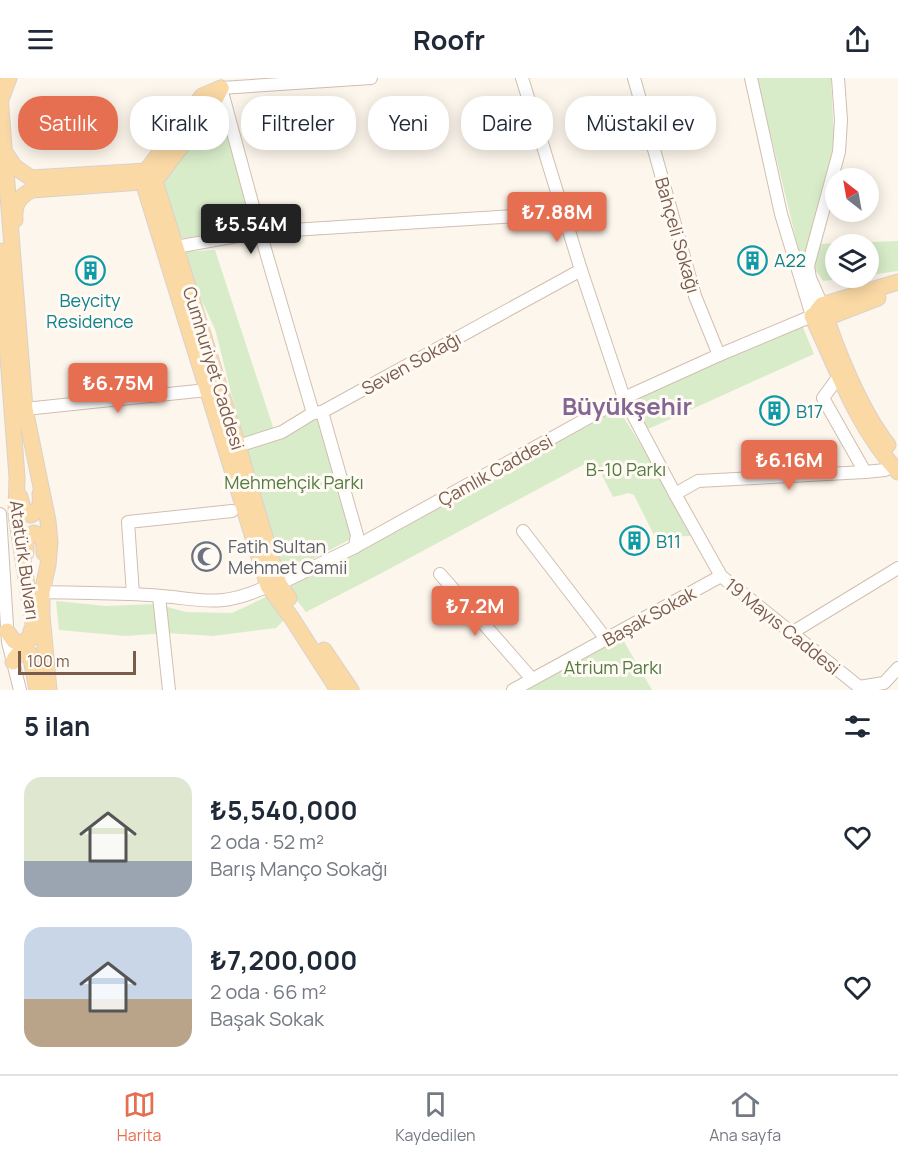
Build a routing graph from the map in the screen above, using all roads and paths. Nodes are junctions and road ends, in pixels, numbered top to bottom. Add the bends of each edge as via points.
1 (9, 78) edge
2 (371, 78) edge
3 (522, 78) edge
4 (634, 78) edge
5 (751, 78) edge
6 (838, 78) edge
7 (221, 83) edge
8 (0, 96) edge
9 (0, 102) edge
10 (4, 151) junction
11 (148, 178) junction
12 (564, 213) junction
13 (260, 232) junction
14 (170, 248) junction
15 (0, 251) edge
16 (580, 270) junction
17 (13, 275) junction
18 (898, 282) edge
19 (898, 292) edge
20 (820, 313) junction
21 (719, 355) junction
22 (839, 376) junction
23 (214, 389) junction
24 (624, 398) junction
25 (25, 409) junction
26 (317, 413) junction
27 (238, 446) junction
28 (896, 465) edge
29 (865, 472) junction
30 (17, 477) junction
31 (41, 483) junction
32 (675, 494) junction
33 (232, 511) dead end
34 (0, 514) edge
35 (523, 531) dead end
36 (355, 547) junction
37 (898, 568) edge
38 (440, 574) dead end
39 (721, 576) junction
40 (26, 577) junction
41 (273, 585) junction
42 (43, 589) junction
43 (133, 594) junction
44 (159, 596) junction
45 (33, 622) junction
46 (7, 631) junction
47 (793, 632) junction
48 (606, 639) junction
49 (13, 662) junction
50 (898, 668) edge
51 (532, 679) junction
52 (859, 687) edge
53 (20, 690) edge
54 (39, 690) edge
55 (49, 690) edge
56 (169, 690) edge
57 (338, 690) edge
58 (351, 690) edge
59 (513, 690) edge
60 (841, 690) edge

1 - 9 main road
2 - 7 street
3 - 12 street, 19 Mayıs Caddesi
4 - 21 street, Bahçeli Sokağı via 695,296
5 - 20 street via 781,214
6 - 20 street via 839,152 808,266
7 - 11 main road via 202,96
7 - 13 street
8 - 9 main road
9 - 10 main road
10 - 11 main road via 31,178
10 - 17 main road
11 - 14 main road, Cumhuriyet Caddesi
11 - 17 main road via 29,192 15,209
12 - 13 street
12 - 16 street, 19 Mayıs Caddesi
13 - 14 street
13 - 26 street
14 - 23 main road, Cumhuriyet Caddesi
15 - 30 main road, Atatürk Bulvarı
16 - 24 street, 19 Mayıs Caddesi
16 - 26 street, Seven Sokağı
17 - 25 main road, Atatürk Bulvarı
18 - 20 main road
19 - 20 main road
20 - 21 street, Çamlık Caddesi
20 - 22 main road
20 - 28 main road
21 - 24 street, Çamlık Caddesi
22 - 28 main road via 867,432
22 - 29 street via 823,398
23 - 25 street
23 - 27 main road, Cumhuriyet Caddesi
23 - 41 main road, Cumhuriyet Caddesi
24 - 32 street, 19 Mayıs Caddesi
24 - 36 street, Çamlık Caddesi
25 - 31 main road, Atatürk Bulvarı
26 - 27 street, Seven Sokağı via 282,432
26 - 36 street via 357,535
27 - 41 main road, Cumhuriyet Caddesi
28 - 29 street
29 - 32 street via 698,481
30 - 31 main road via 21,507 27,514 35,513 40,506
30 - 40 main road, Atatürk Bulvarı via 16,515
31 - 42 main road, Atatürk Bulvarı via 50,542
32 - 39 street, 19 Mayıs Caddesi
33 - 43 street via 128,522
34 - 46 street
35 - 48 street
36 - 41 street, Çamlık Caddesi
37 - 47 street
38 - 51 street
39 - 47 street, 19 Mayıs Caddesi
39 - 48 street, Başak Sokak
40 - 42 main road via 26,538 38,534 44,544
40 - 45 main road, Atatürk Bulvarı
41 - 44 street, Çamlık Caddesi via 224,601
41 - 57 main road, Cumhuriyet Caddesi
41 - 58 main road, Cumhuriyet Caddesi
42 - 43 street, Çamlık Caddesi
42 - 55 main road, Atatürk Bulvarı
43 - 44 street, Çamlık Caddesi
44 - 56 street
45 - 46 main road via 29,640 24,643 14,641
45 - 54 main road, Atatürk Bulvarı
46 - 49 street
47 - 52 street, 19 Mayıs Caddesi
48 - 51 street, Başak Sokak
49 - 53 street
49 - 54 main road via 21,654 30,654
50 - 52 street via 884,683
51 - 59 street, Başak Sokak
52 - 60 street

